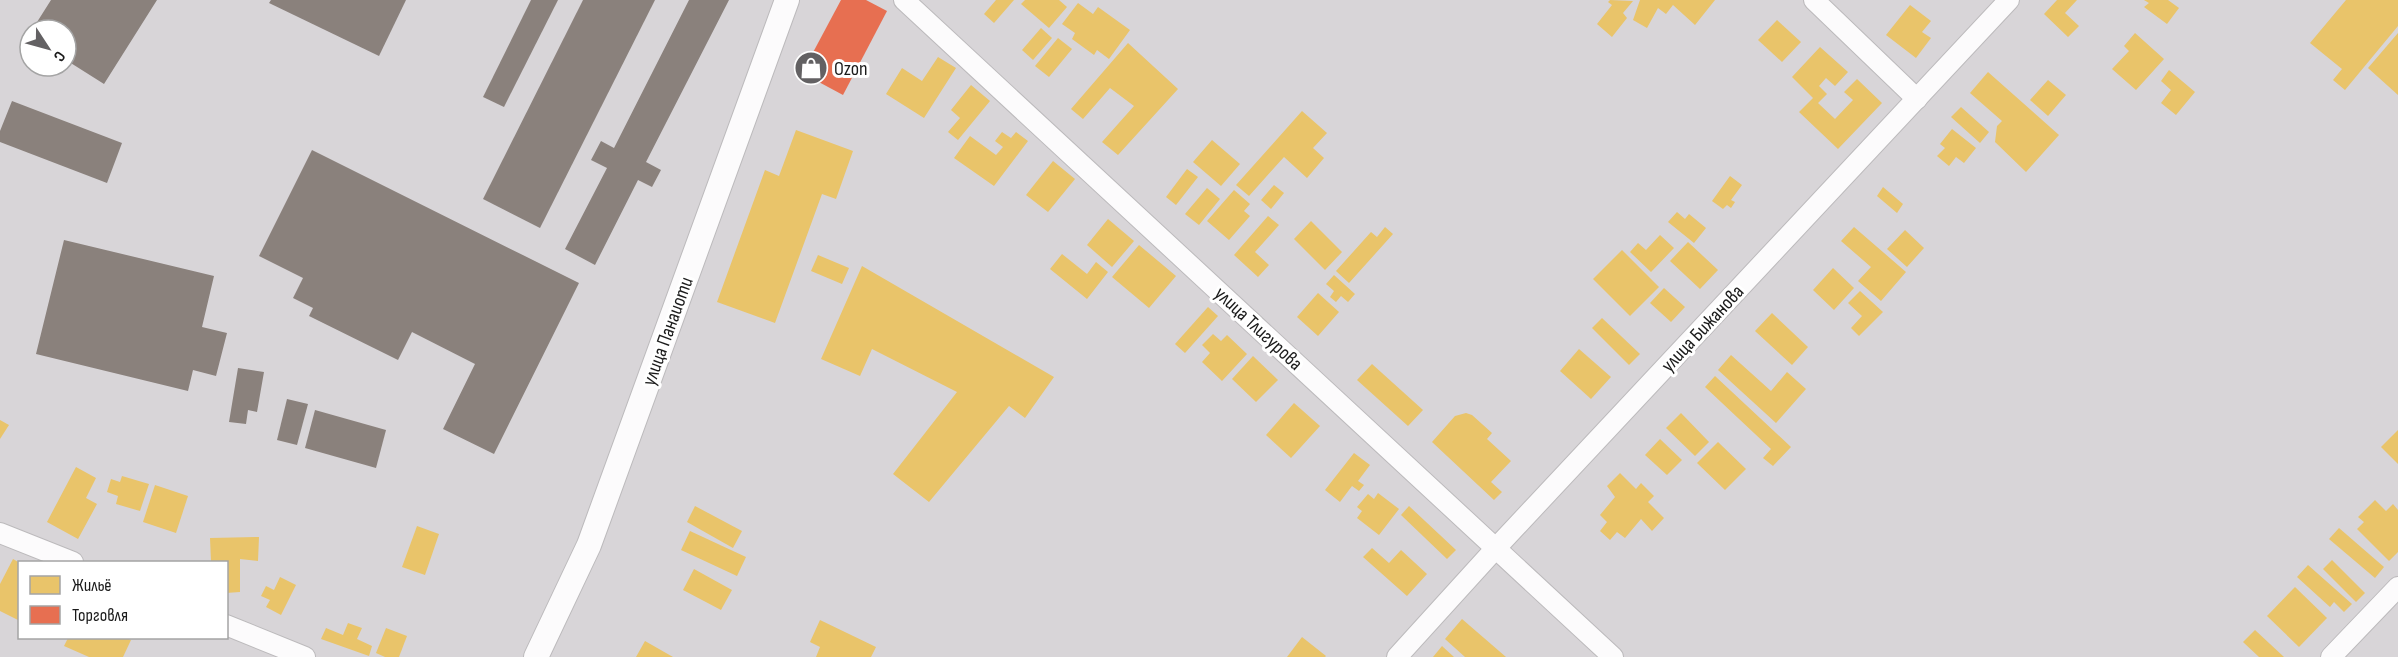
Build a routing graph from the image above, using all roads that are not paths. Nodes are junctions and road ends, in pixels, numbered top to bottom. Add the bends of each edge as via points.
1 (787, 0) edge
2 (904, 0) edge
3 (1814, 0) edge
4 (2009, 0) edge
5 (1917, 99) junction
6 (0, 533) edge
7 (1496, 548) junction
8 (70, 561) edge
9 (2398, 586) edge
10 (228, 626) edge
11 (305, 657) edge
12 (536, 657) edge
13 (1397, 657) edge
14 (1613, 657) edge
15 (2331, 657) edge

1 - 12 street, улица Панаиоти via 589,545
2 - 7 street, улица Тлигурова
3 - 5 street
4 - 5 street, улица Бижанова
5 - 7 street, улица Бижанова
6 - 8 street
7 - 13 street, улица Бижанова
7 - 14 street, улица Тлигурова
9 - 15 street
10 - 11 street

